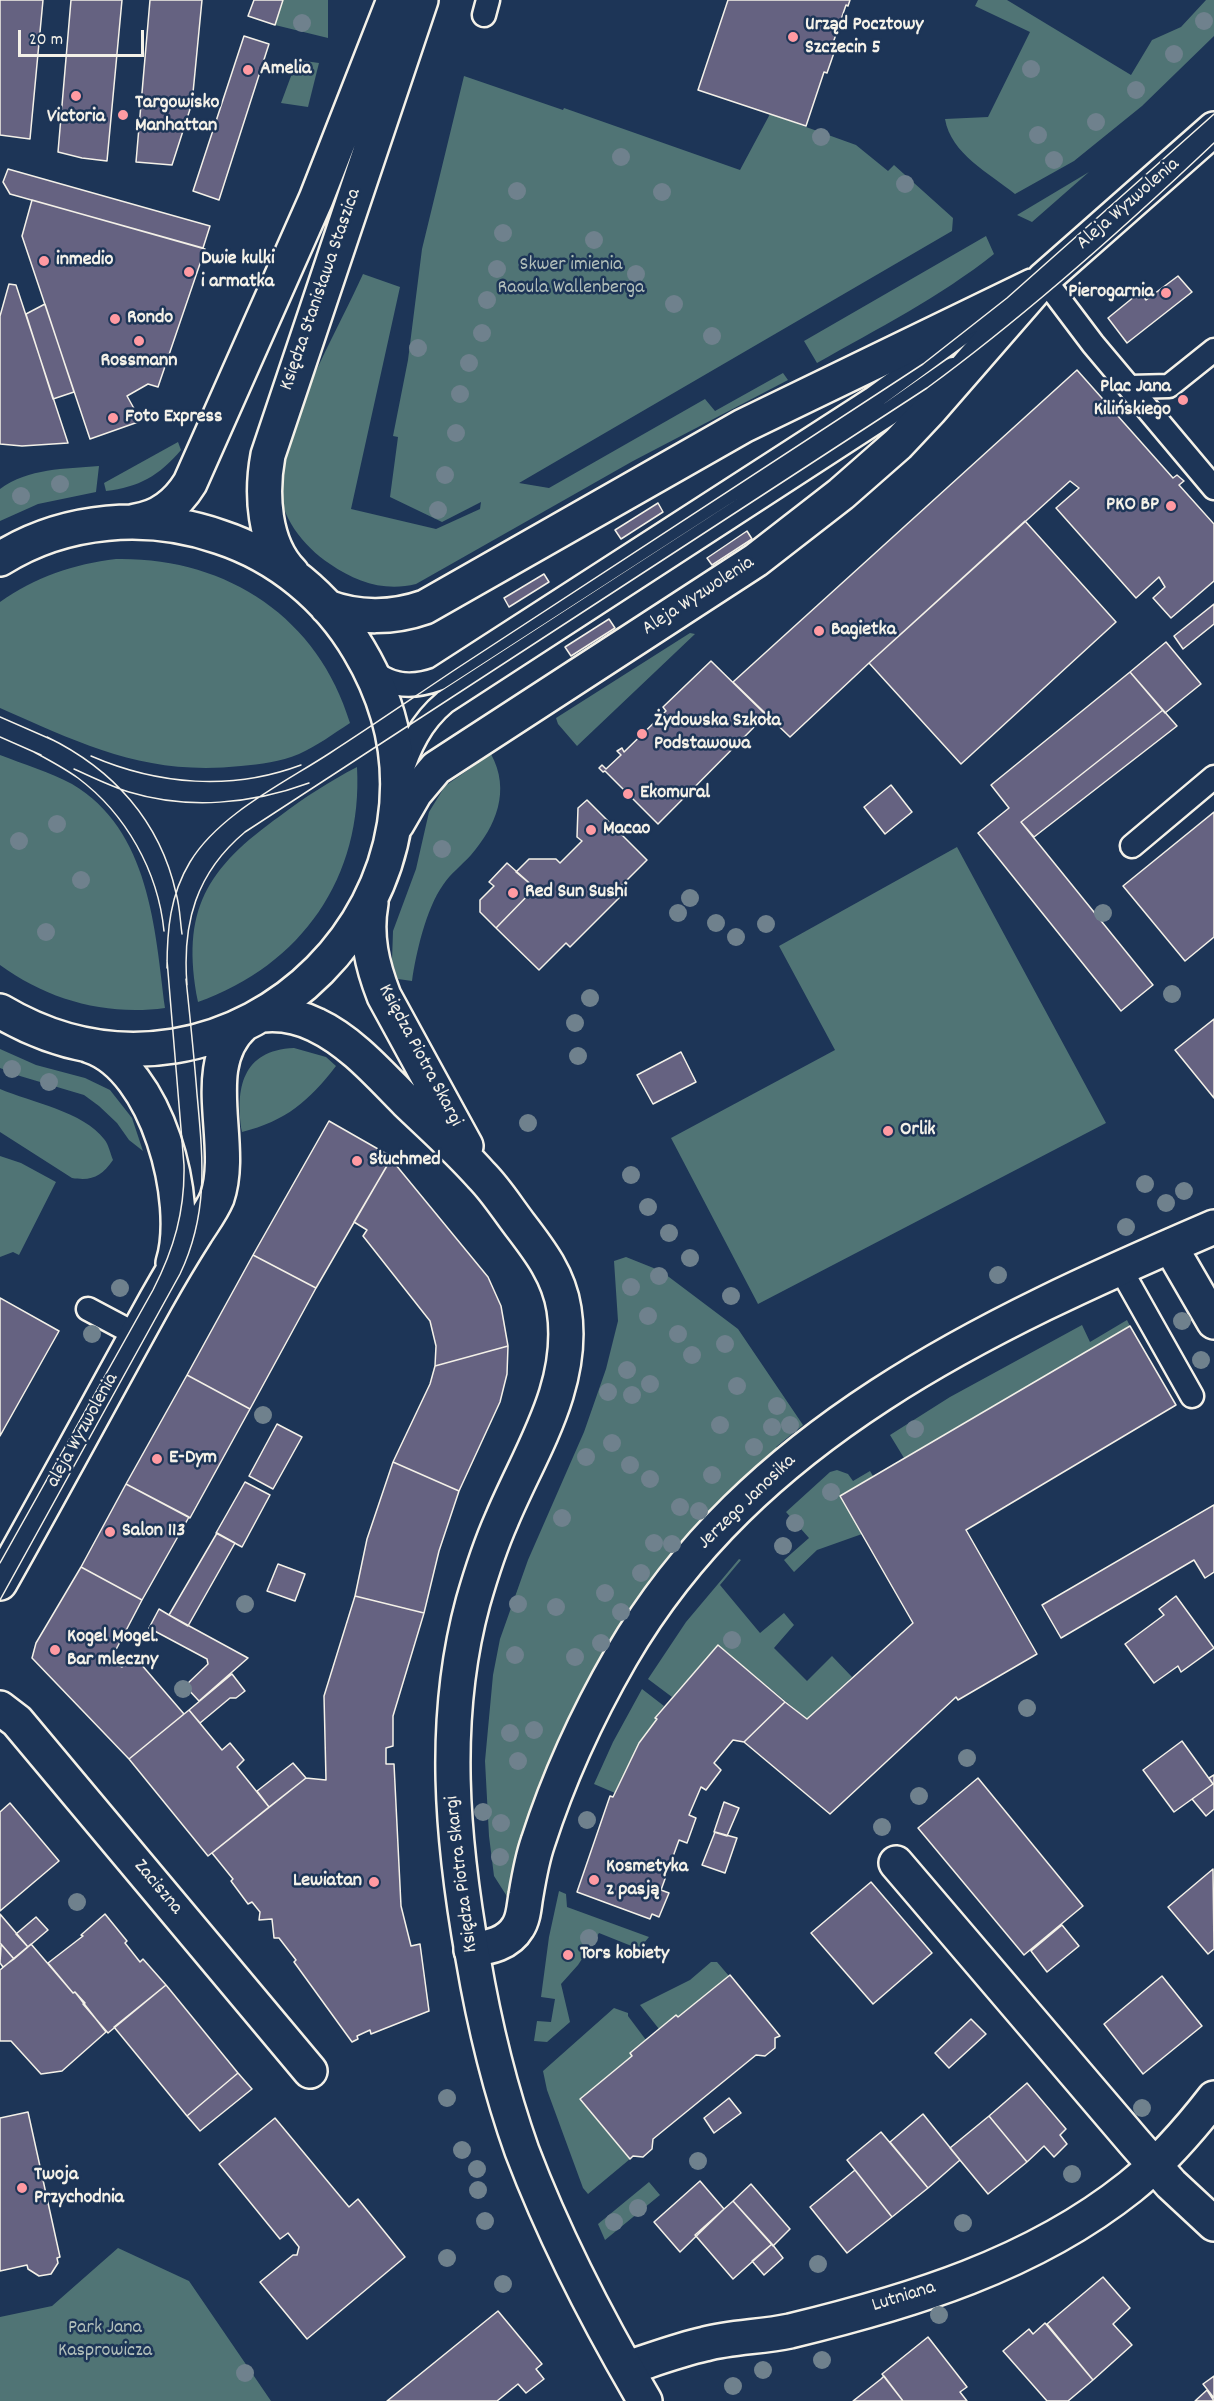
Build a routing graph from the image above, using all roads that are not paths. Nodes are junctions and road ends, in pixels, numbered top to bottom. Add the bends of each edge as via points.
1 (394, 0) edge
2 (421, 0) edge
3 (1214, 129) edge
4 (1044, 279) junction
5 (1007, 298) junction
6 (994, 337) junction
7 (1214, 350) edge
8 (1130, 387) junction
9 (1214, 488) edge
10 (124, 522) junction
11 (0, 559) edge
12 (297, 579) junction
13 (327, 607) junction
14 (368, 666) junction
15 (1214, 777) edge
16 (397, 796) junction
17 (392, 837) junction
18 (1132, 846) dead end
19 (373, 896) junction
20 (0, 1011) edge
21 (253, 1020) junction
22 (82, 1044) junction
23 (483, 1176) junction
24 (1214, 1227) edge
25 (1170, 1246) junction
26 (1120, 1268) junction
27 (168, 1279) junction
28 (88, 1310) dead end
29 (1214, 1322) edge
30 (137, 1335) junction
31 (1192, 1396) dead end
32 (0, 1583) edge
33 (0, 1708) edge
34 (896, 1863) dead end
35 (471, 1950) junction
36 (310, 2072) dead end
37 (1214, 2098) edge
38 (1155, 2165) junction
39 (1214, 2224) edge
40 (627, 2368) junction
41 (645, 2401) edge

1 - 10 street, Księdza Stanisława Staszica via 316,199 189,483 177,500 160,513
2 - 12 street, Księdza Stanisława Staszica via 268,455 264,484 268,525 281,560
3 - 4 street, Aleja Wyzwolenia
4 - 5 street
4 - 6 street
4 - 8 lane
5 - 13 street via 743,426 425,607 373,615
5 - 14 lane via 879,394 445,675 425,683 403,685 387,681
6 - 16 lane via 885,417 445,702 413,741
6 - 17 street, Aleja Wyzwolenia via 898,444 842,494 756,560 436,768 414,793
7 - 8 lane via 1169,386
8 - 9 lane
10 - 11 street via 63,532
10 - 12 street via 166,524 206,532 262,556
12 - 13 street
13 - 14 street via 353,639
14 - 16 street via 381,694 392,736
15 - 18 lane
16 - 17 street
17 - 19 street
19 - 21 street via 327,964 297,992
19 - 23 street, Księdza Piotra Skargi via 370,946 376,977
20 - 22 street via 43,1032
21 - 22 street via 206,1039 165,1047
21 - 23 street, Księdza Piotra Skargi via 289,1015 330,1033 366,1061
21 - 27 street, aleja Wyzwolenia via 232,1035 222,1057 224,1159 216,1201
22 - 27 street, aleja Wyzwolenia via 106,1053 125,1072 152,1112 165,1141 175,1186 178,1230
23 - 35 street, Księdza Piotra Skargi via 554,1275 564,1309 567,1342 553,1406 492,1542 472,1606 461,1660 452,1749 453,1816
24 - 25 street, Jerzego Janosika
25 - 26 street, Jerzego Janosika
25 - 29 street
26 - 31 lane
26 - 35 street, Jerzego Janosika via 1000,1324 889,1389 805,1448 705,1543 645,1619 577,1741 538,1842 520,1925 508,1940
27 - 30 street, aleja Wyzwolenia
28 - 30 lane
30 - 32 street, aleja Wyzwolenia
33 - 36 street, Zaciszna via 17,1721
34 - 38 street
35 - 40 street, Księdza Piotra Skargi via 488,2034 522,2150 579,2281
37 - 38 street, Lutniana
38 - 39 street
38 - 40 street, Lutniana via 1115,2198 1060,2234 966,2278 809,2326 704,2344
40 - 41 street, Księdza Piotra Skargi

